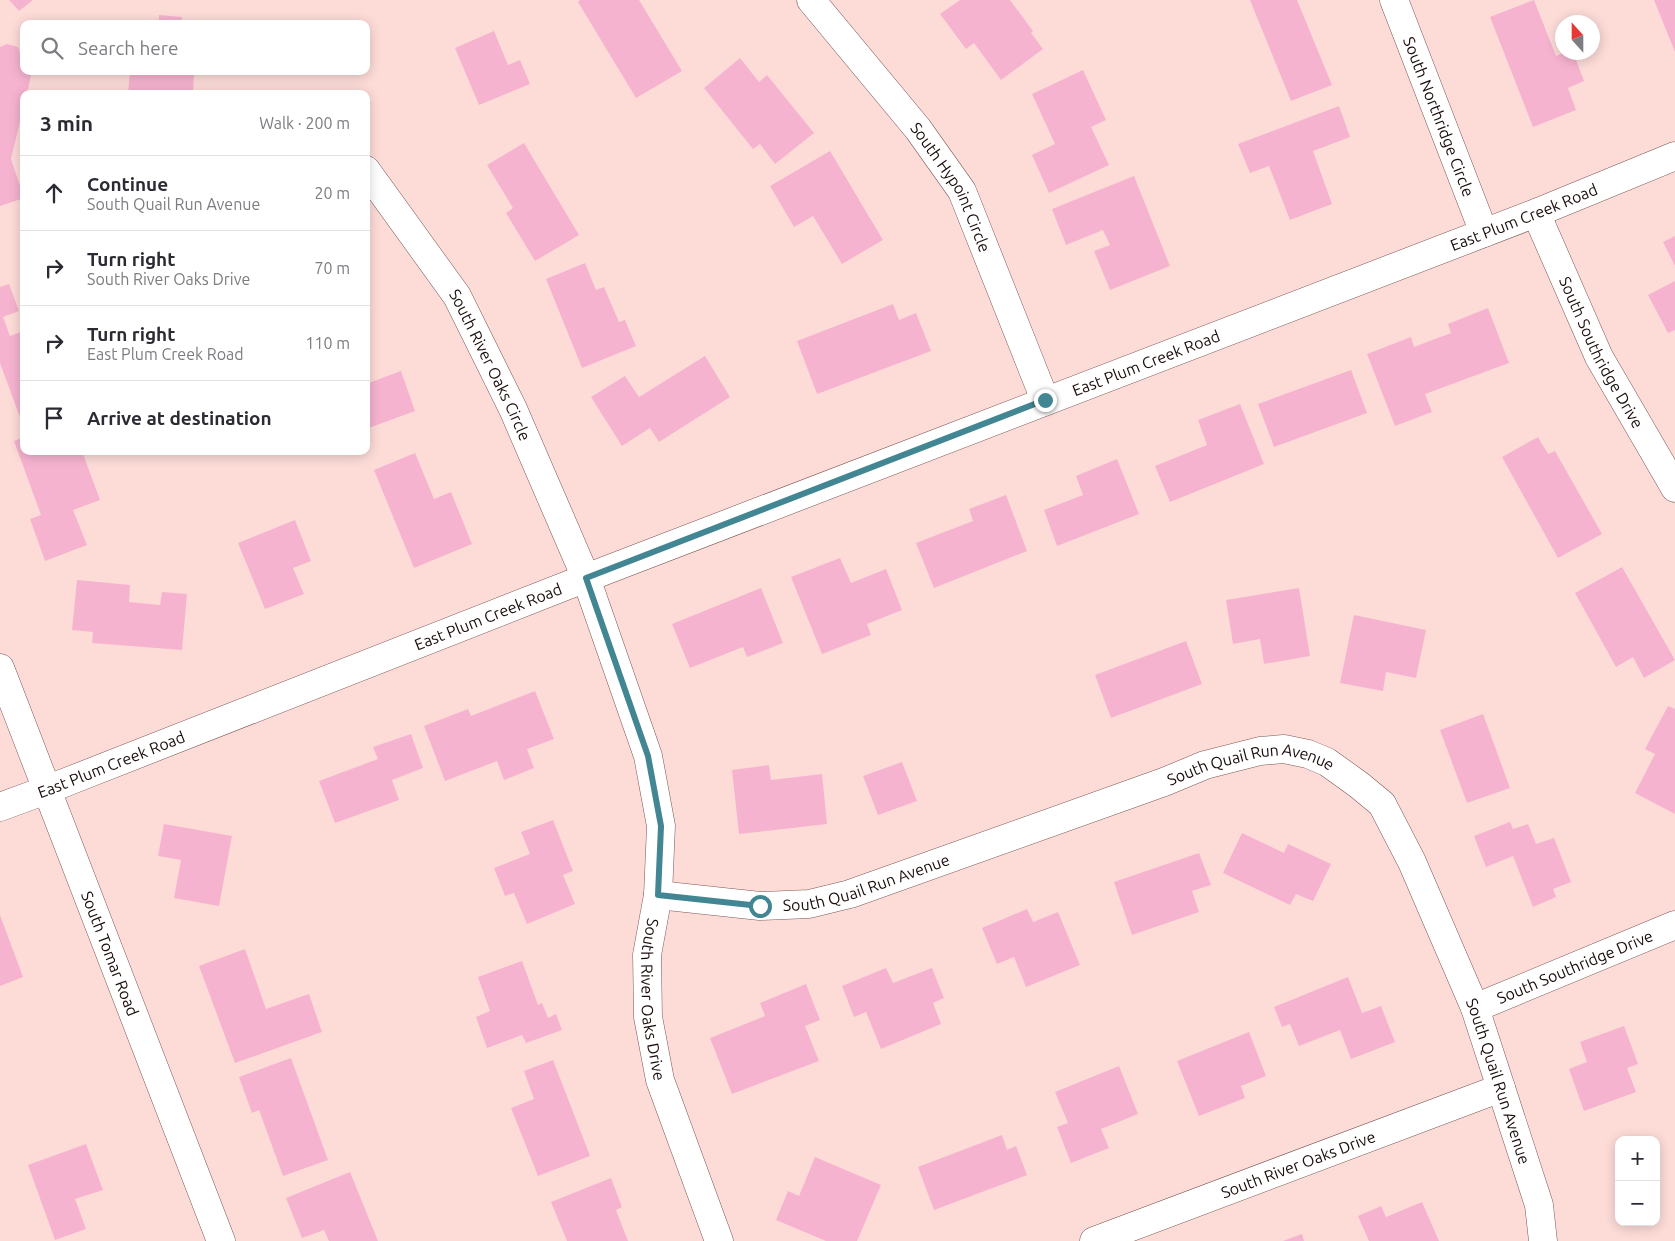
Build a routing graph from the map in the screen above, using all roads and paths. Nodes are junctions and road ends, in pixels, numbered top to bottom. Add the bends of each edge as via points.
1 (811, 0) edge
2 (1394, 0) edge
3 (1675, 156) edge
4 (370, 176) edge
5 (1536, 213) junction
6 (1484, 233) junction
7 (1045, 400) junction
8 (1675, 488) edge
9 (586, 578) junction
10 (0, 668) edge
11 (46, 790) junction
12 (0, 807) edge
13 (658, 895) junction
14 (1675, 926) edge
15 (1475, 1008) junction
16 (1501, 1088) junction
17 (221, 1241) edge
18 (719, 1241) edge
19 (1094, 1241) edge
20 (1543, 1241) edge

1 - 7 street, South Hypoint Circle via 918,129 962,191
2 - 6 street, South Northridge Circle
3 - 5 street, East Plum Creek Road
4 - 9 street, South River Oaks Circle via 457,296 513,409
5 - 6 street, East Plum Creek Road
5 - 8 street, South Southridge Drive via 1600,357
6 - 7 street, East Plum Creek Road
7 - 9 street, East Plum Creek Road
9 - 11 street, East Plum Creek Road
9 - 13 street, South River Oaks Drive via 648,756 661,826
10 - 11 street, South Tomar Road
11 - 12 street, East Plum Creek Road
11 - 17 street, South Tomar Road
13 - 15 street, South Quail Run Avenue via 760,906 809,904 860,891 1155,786 1205,765 1260,751 1284,749 1327,762 1382,804 1412,862
13 - 18 street, South River Oaks Drive via 647,955 648,1018 660,1080
14 - 15 street, South Southridge Drive
15 - 16 street, South Quail Run Avenue
16 - 19 street, South River Oaks Drive
16 - 20 street, South Quail Run Avenue via 1540,1204

